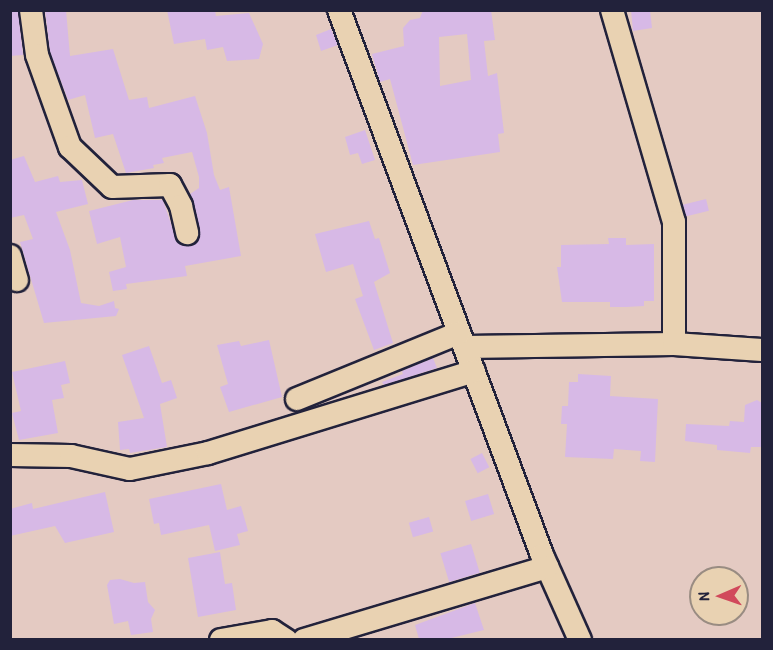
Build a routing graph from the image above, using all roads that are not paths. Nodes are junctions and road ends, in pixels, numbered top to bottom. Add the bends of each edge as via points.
1 (31, 10) edge
2 (339, 10) edge
3 (612, 10) edge
4 (187, 233) dead end
5 (10, 256) edge
6 (17, 280) dead end
7 (462, 340) junction
8 (674, 344) junction
9 (762, 350) edge
10 (474, 371) junction
11 (297, 399) dead end
12 (10, 455) edge
13 (547, 567) junction
14 (221, 639) edge
15 (286, 639) edge
16 (304, 639) edge
17 (580, 639) edge

1 - 4 street via 37,55 70,147 112,187 170,184 178,197
2 - 7 street
3 - 8 street via 674,222
5 - 6 street
7 - 8 street
7 - 10 street
7 - 11 street
8 - 9 street
10 - 12 street via 208,453 130,469 71,456
10 - 13 street
13 - 16 street
13 - 17 street
14 - 15 street via 272,631

